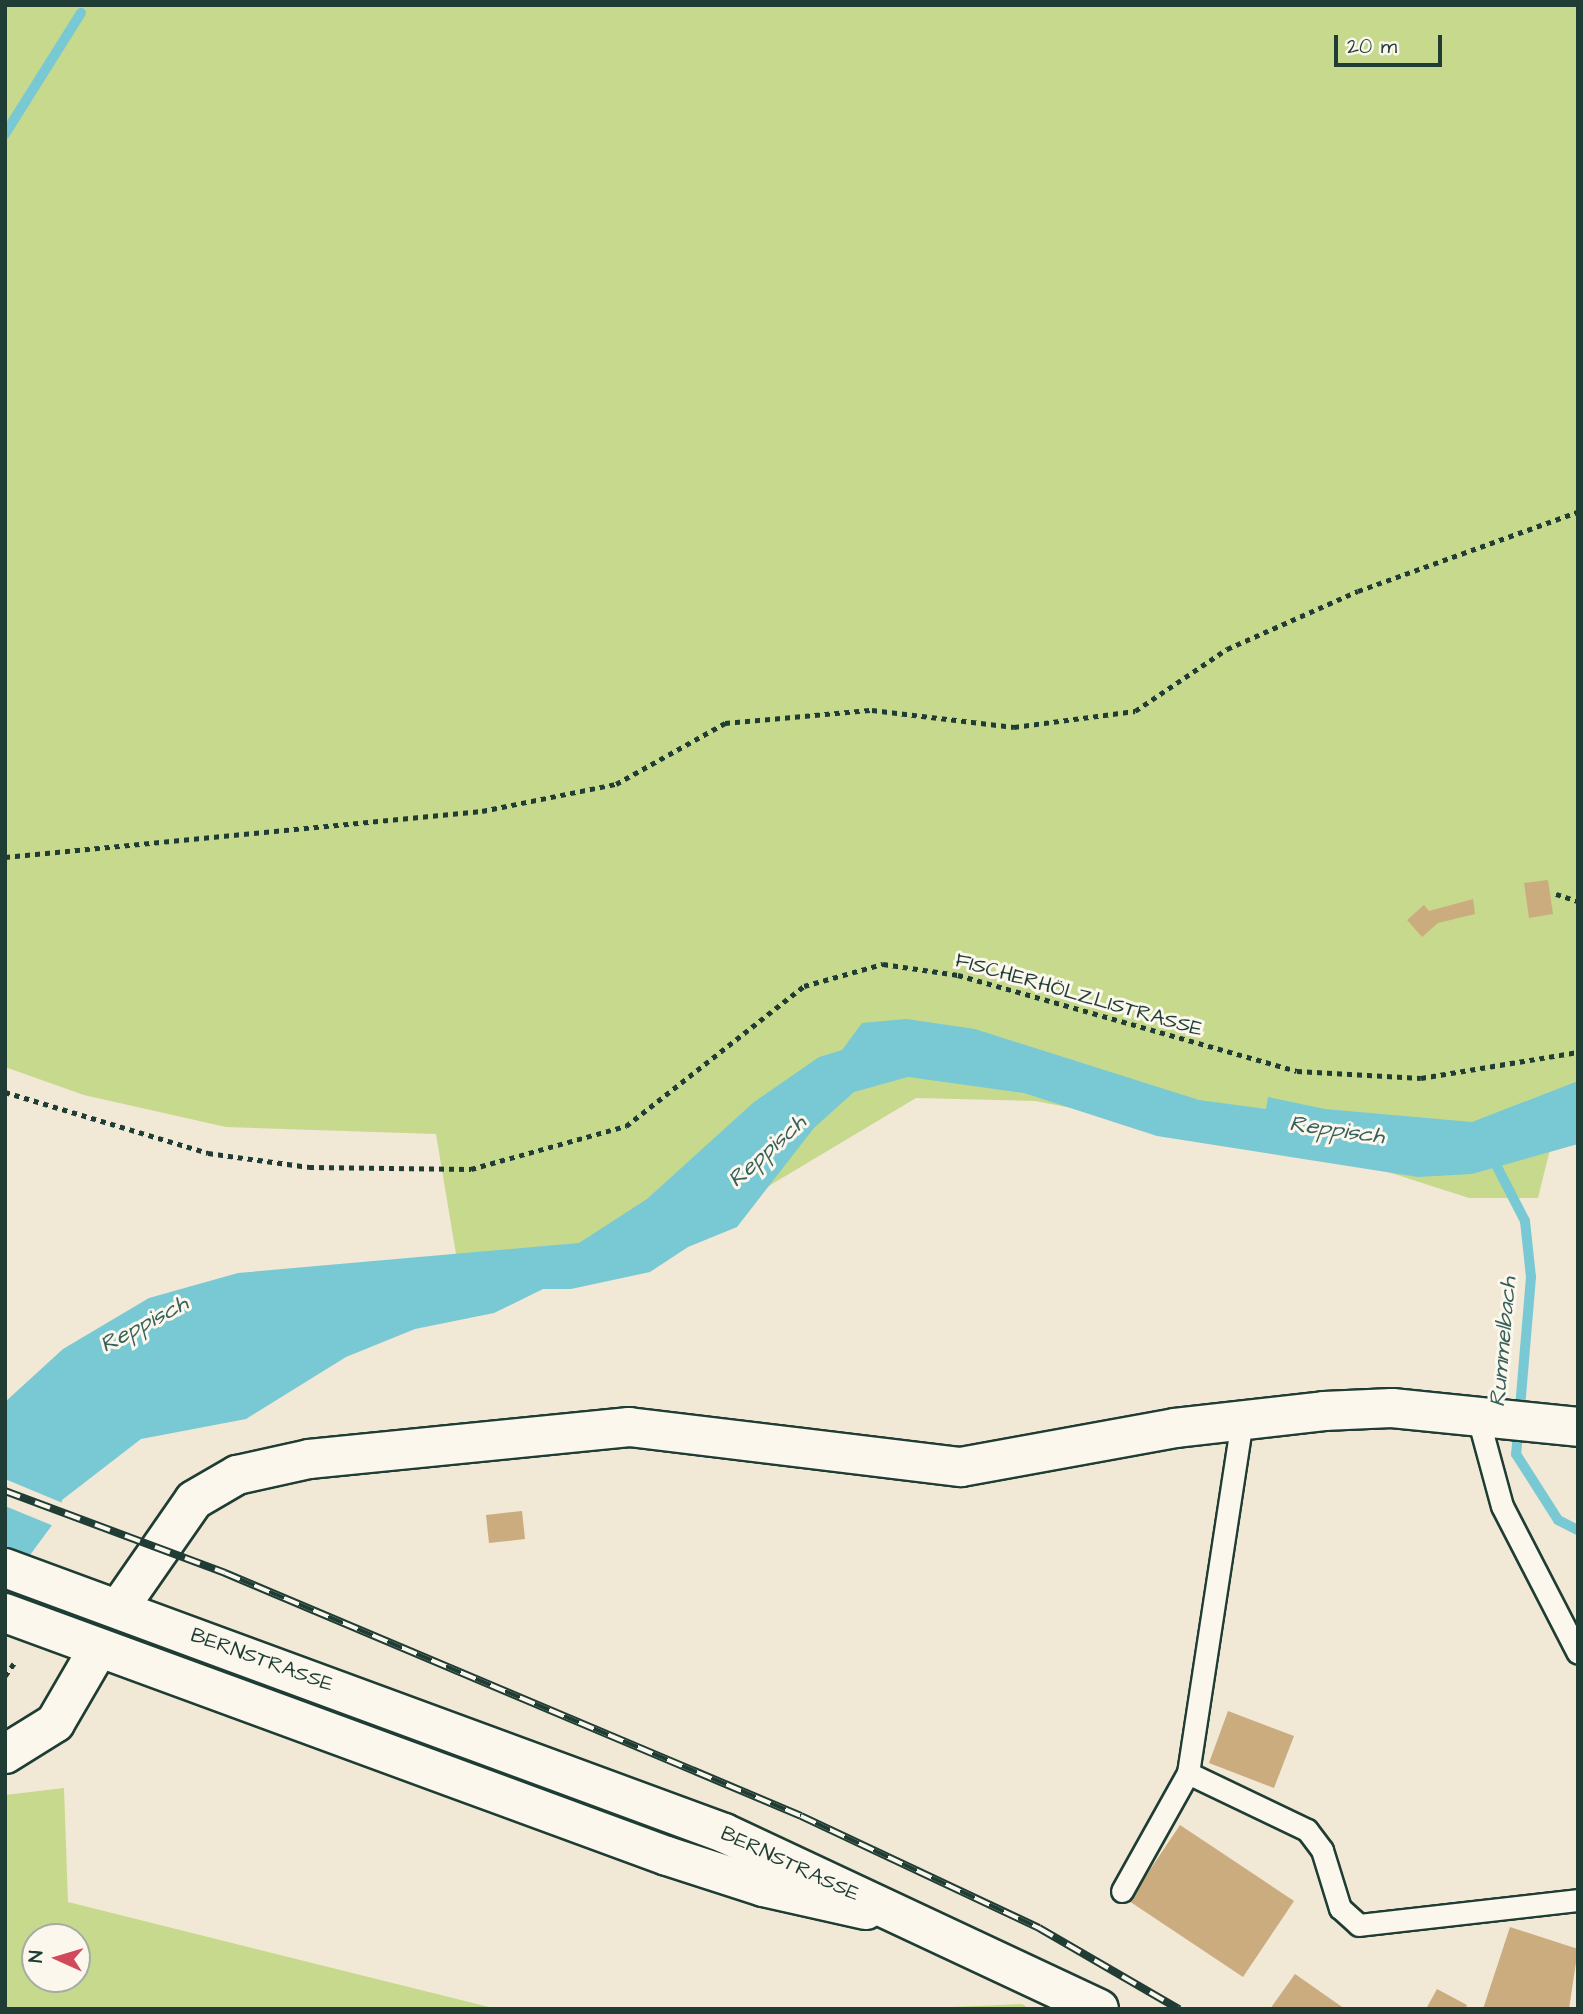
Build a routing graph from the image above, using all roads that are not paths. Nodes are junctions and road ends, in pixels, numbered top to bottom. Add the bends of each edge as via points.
1 (1494, 1416) junction
2 (1242, 1420) junction
3 (1563, 1425) edge
4 (19, 1572) edge
5 (119, 1608) junction
6 (5, 1613) edge
7 (98, 1648) junction
8 (1578, 1653) edge
9 (5, 1754) edge
10 (1188, 1773) junction
11 (1122, 1891) dead end
12 (1578, 1900) edge
13 (891, 1914) junction
14 (1099, 2009) edge

1 - 2 main road via 1360,1409
1 - 3 main road
1 - 8 lane via 1502,1506
2 - 5 main road via 961,1467 629,1427 309,1459 237,1475 194,1500
2 - 10 lane
4 - 5 main road, BERNSTRASSE
5 - 7 main road
5 - 13 main road, BERNSTRASSE via 572,1772 832,1880
6 - 7 main road, BERNSTRASSE
7 - 9 main road via 55,1723
7 - 13 main road, BERNSTRASSE via 667,1856 799,1897
10 - 11 lane
10 - 12 lane via 1307,1829 1322,1850 1340,1908 1359,1925
13 - 14 main road

